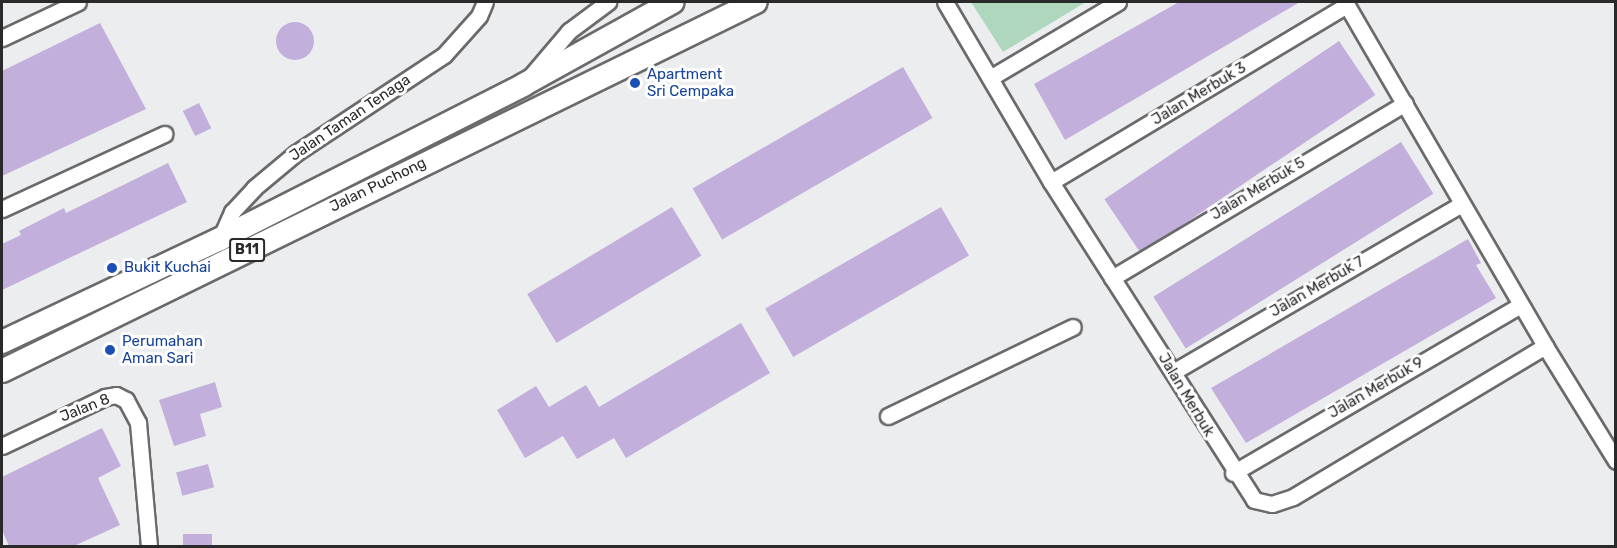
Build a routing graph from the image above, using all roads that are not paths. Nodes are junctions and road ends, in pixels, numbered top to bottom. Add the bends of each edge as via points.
1 (78, 2) edge
2 (485, 2) edge
3 (608, 2) edge
4 (673, 2) edge
5 (756, 2) edge
6 (945, 2) edge
7 (1118, 2) edge
8 (1346, 3) edge
9 (2, 38) edge
10 (990, 78) junction
11 (523, 85) junction
12 (1405, 103) junction
13 (164, 134) dead end
14 (1051, 182) junction
15 (1462, 204) junction
16 (2, 209) edge
17 (220, 239) junction
18 (1112, 278) junction
19 (1520, 305) junction
20 (1073, 327) dead end
21 (2, 342) edge
22 (1545, 346) junction
23 (2, 371) edge
24 (1173, 372) junction
25 (888, 416) dead end
26 (2, 446) edge
27 (1616, 461) edge
28 (1233, 473) junction
29 (149, 546) edge

1 - 9 street
2 - 17 street, Jalan Taman Tenaga via 479,16 444,55 296,153 254,188 232,212
3 - 11 street via 569,31
4 - 11 main road, Jalan Puchong / B11
5 - 23 main road, Jalan Puchong / B11
6 - 10 street, Jalan Merbuk
7 - 10 street
8 - 12 street
8 - 14 street, Jalan Merbuk 3
10 - 14 street, Jalan Merbuk
11 - 17 main road, Jalan Puchong / B11
12 - 15 street
12 - 18 street, Jalan Merbuk 5
13 - 16 street
14 - 18 street, Jalan Merbuk
15 - 19 street
15 - 24 street, Jalan Merbuk 7
17 - 21 main road, Jalan Puchong / B11
18 - 24 street, Jalan Merbuk
19 - 22 street
19 - 28 street, Jalan Merbuk 9
20 - 25 street
22 - 27 street
22 - 28 street, Jalan Merbuk via 1282,502 1263,504 1254,500
24 - 28 street, Jalan Merbuk
26 - 29 street, Jalan 8 via 116,395 134,409

